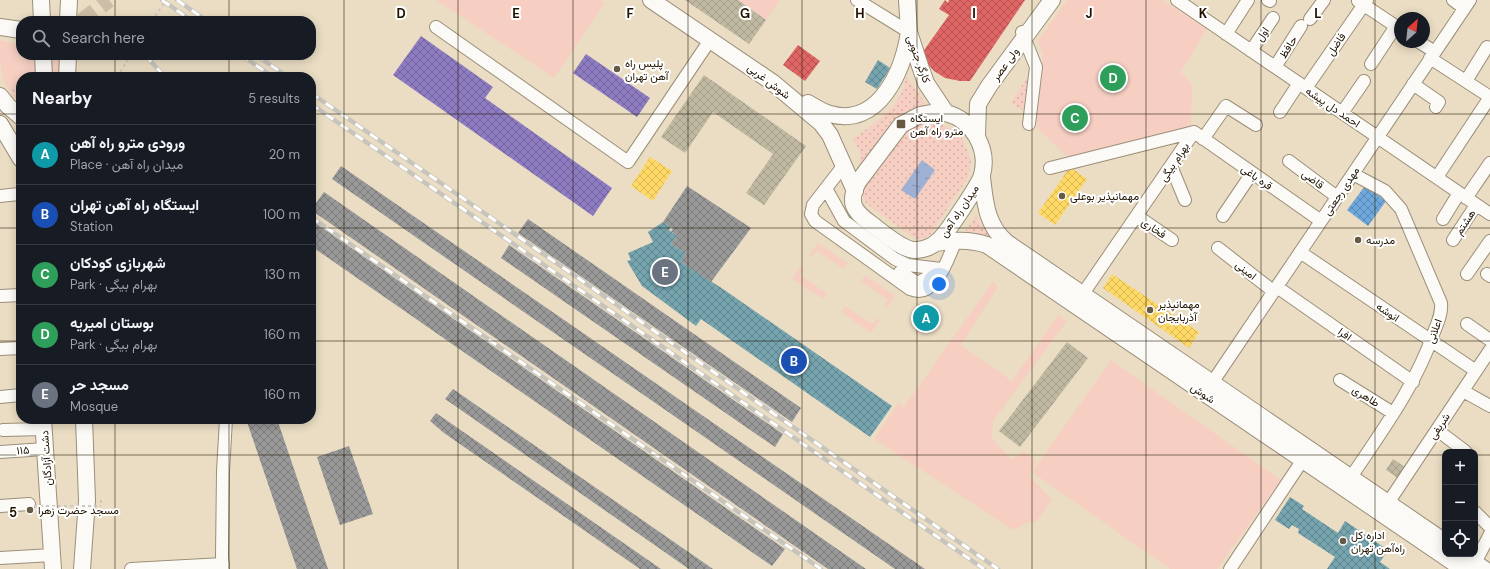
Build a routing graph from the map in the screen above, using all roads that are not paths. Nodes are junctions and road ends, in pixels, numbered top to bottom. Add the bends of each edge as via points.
1 (41, 0) edge
2 (68, 0) edge
3 (651, 0) edge
4 (857, 0) edge
5 (907, 0) edge
6 (1044, 0) edge
7 (1052, 0) edge
8 (1176, 0) edge
9 (1248, 0) edge
10 (1324, 0) edge
11 (1454, 0) edge
12 (1362, 1) edge
13 (1467, 4) edge
14 (42, 16) edge
15 (68, 16) edge
16 (1273, 18) dead end
17 (1394, 25) edge
18 (0, 27) edge
19 (436, 27) dead end
20 (16, 29) edge
21 (909, 32) junction
22 (1394, 33) edge
23 (1226, 34) junction
24 (1025, 36) junction
25 (710, 40) junction
26 (1487, 47) dead end
27 (1425, 48) edge
28 (1251, 51) junction
29 (1432, 55) junction
30 (43, 60) edge
31 (68, 60) edge
32 (1370, 64) dead end
33 (1275, 67) junction
34 (44, 72) edge
35 (67, 72) edge
36 (1364, 81) dead end
37 (1466, 81) junction
38 (772, 82) junction
39 (1413, 84) junction
40 (1302, 86) junction
41 (0, 96) edge
42 (1490, 97) edge
43 (1436, 107) dead end
44 (1280, 112) dead end
45 (16, 113) edge
46 (946, 113) junction
47 (1342, 113) junction
48 (0, 124) edge
49 (1029, 124) dead end
50 (1256, 125) dead end
51 (977, 136) junction
52 (1198, 136) junction
53 (1377, 137) junction
54 (16, 151) edge
55 (1289, 161) dead end
56 (1490, 163) edge
57 (844, 165) junction
58 (1171, 166) junction
59 (1050, 168) dead end
60 (1252, 173) junction
61 (1353, 174) junction
62 (982, 177) junction
63 (1437, 177) junction
64 (828, 189) junction
65 (855, 191) junction
66 (16, 194) edge
67 (1462, 195) junction
68 (0, 196) edge
69 (1337, 197) junction
70 (1185, 200) dead end
71 (1476, 205) junction
72 (1490, 214) edge
73 (1137, 216) junction
74 (1223, 216) dead end
75 (1443, 219) dead end
76 (1321, 221) junction
77 (956, 240) junction
78 (1172, 240) dead end
79 (1453, 240) dead end
80 (1490, 241) edge
81 (936, 243) junction
82 (1218, 248) dead end
83 (1300, 252) junction
84 (943, 269) junction
85 (1467, 274) dead end
86 (1275, 289) junction
87 (16, 295) edge
88 (1082, 295) junction
89 (0, 296) edge
90 (1467, 324) dead end
91 (1490, 340) edge
92 (1431, 342) junction
93 (16, 348) edge
94 (0, 349) edge
95 (1490, 350) edge
96 (1483, 367) edge
97 (1340, 380) dead end
98 (1413, 382) junction
99 (1212, 383) junction
100 (1463, 391) junction
101 (16, 396) edge
102 (0, 397) edge
103 (1490, 406) edge
104 (1393, 413) junction
105 (35, 424) edge
106 (46, 424) edge
107 (46, 424) edge
108 (74, 424) edge
109 (84, 424) edge
110 (226, 424) edge
111 (3, 430) dead end
112 (1437, 430) junction
113 (45, 449) junction
114 (1462, 449) edge
115 (0, 452) edge
116 (1302, 461) junction
117 (1351, 478) junction
118 (1388, 503) junction
119 (31, 505) road end
120 (0, 506) edge
121 (1478, 515) edge
122 (1490, 527) edge
123 (1490, 534) edge
124 (1442, 540) edge
125 (0, 558) edge
126 (53, 564) edge
127 (1466, 565) edge
128 (223, 566) edge
129 (82, 569) edge
130 (131, 569) edge
131 (1230, 569) edge

1 - 14 main road
2 - 15 main road
3 - 25 main road, شوش غربی
4 - 21 street
5 - 21 main road, کارگر جنوبی
6 - 24 street via 1021,31
7 - 24 main road, ولی عصر
8 - 23 street, احمد دل پیشه
9 - 23 street
10 - 33 street, حافظ
11 - 13 street
12 - 17 street
12 - 40 street, فاضل
13 - 29 street, مهدی رجعتی
16 - 28 street, اول
18 - 20 main road
19 - 25 street via 628,162
21 - 38 main road via 904,58 890,88 875,105 865,111 847,116 829,114
21 - 46 main road, کارگر جنوبی via 926,83
22 - 32 street
23 - 28 street, احمد دل پیشه
24 - 49 street via 1036,67
24 - 51 main road, ولی عصر via 978,104
25 - 38 main road, شوش غربی
26 - 37 street
27 - 29 street
28 - 33 street, احمد دل پیشه
29 - 37 street
29 - 39 street, مهدی رجعتی
30 - 34 main road
31 - 35 main road
33 - 40 street, احمد دل پیشه
36 - 47 street
37 - 42 street
38 - 57 main road, شوش غربی via 820,123 830,135
39 - 43 street via 1439,102
39 - 53 street, مهدی رجعتی
40 - 44 street, فاضل
40 - 47 street, احمد دل پیشه
41 - 45 main road
42 - 63 street
46 - 51 main road, میدان راه آهن via 959,120
46 - 65 main road via 920,115 901,125 858,182
47 - 53 street, احمد دل پیشه
48 - 54 main road
50 - 52 street via 1226,106
51 - 62 main road, میدان راه آهن via 983,150
52 - 58 street, بهرام بیگی
52 - 59 street, بهرام بیگی
52 - 60 street, قره باغی
53 - 61 street, مهدی رجعتی
53 - 63 street, احمد دل پیشه
55 - 69 street, قاضی
56 - 67 street
57 - 64 street
57 - 65 main road, شوش غربی
58 - 70 street
58 - 73 street, بهرام بیگی
60 - 74 street
60 - 76 street, قره باغی
61 - 69 street, مهدی رجعتی
61 - 92 street, اعلانی via 1385,191 1401,209 1441,303
62 - 81 main road, میدان راه آهن
62 - 88 main road, شوش via 985,209 993,226 1006,242
63 - 67 street, احمد دل پیشه
64 - 84 street via 844,221 895,259 908,265
64 - 84 street via 812,205 811,214 815,221 915,291 928,289
65 - 81 main road, میدان راه آهن via 853,203 858,214 906,248 924,249
66 - 68 street
67 - 71 street, احمد دل پیشه
67 - 75 street
69 - 76 street, مهدی رجعتی
71 - 72 street, احمد دل پیشه
71 - 79 street, هشتم
73 - 78 street, فخاری
73 - 88 street, بهرام بیگی
76 - 83 street, مهدی رجعتی
77 - 81 main road, شوش
77 - 84 street
77 - 116 main road, شوش via 978,242 986,246
80 - 85 street
82 - 86 street, امینی
83 - 86 street, مهدی رجعتی
83 - 92 street, انوشه
86 - 98 street, افرا
86 - 99 street, مهدی رجعتی
87 - 89 street
88 - 99 main road, شوش
90 - 91 street
92 - 96 street, انوشه
92 - 98 street, اعلانی
93 - 94 street
95 - 96 street, شریفی
96 - 100 street, شریفی
97 - 104 street, طاهری
98 - 104 street, اعلانی
99 - 117 main road, شوش
100 - 103 street
100 - 112 street, شریفی
101 - 102 street
104 - 117 street, اعلانی
105 - 111 street
106 - 113 main road, دشت آزادگان
107 - 126 main road
108 - 129 main road
109 - 129 main road via 87,500
110 - 128 street
112 - 114 street
112 - 118 street, شریفی
113 - 115 street, ۱۱۵
113 - 126 main road, دشت آزادگان
116 - 127 main road, شوش
116 - 131 street
117 - 118 main road, شوش
118 - 124 main road, شوش
119 - 120 street
121 - 122 street
123 - 127 street
125 - 126 street
128 - 130 street

